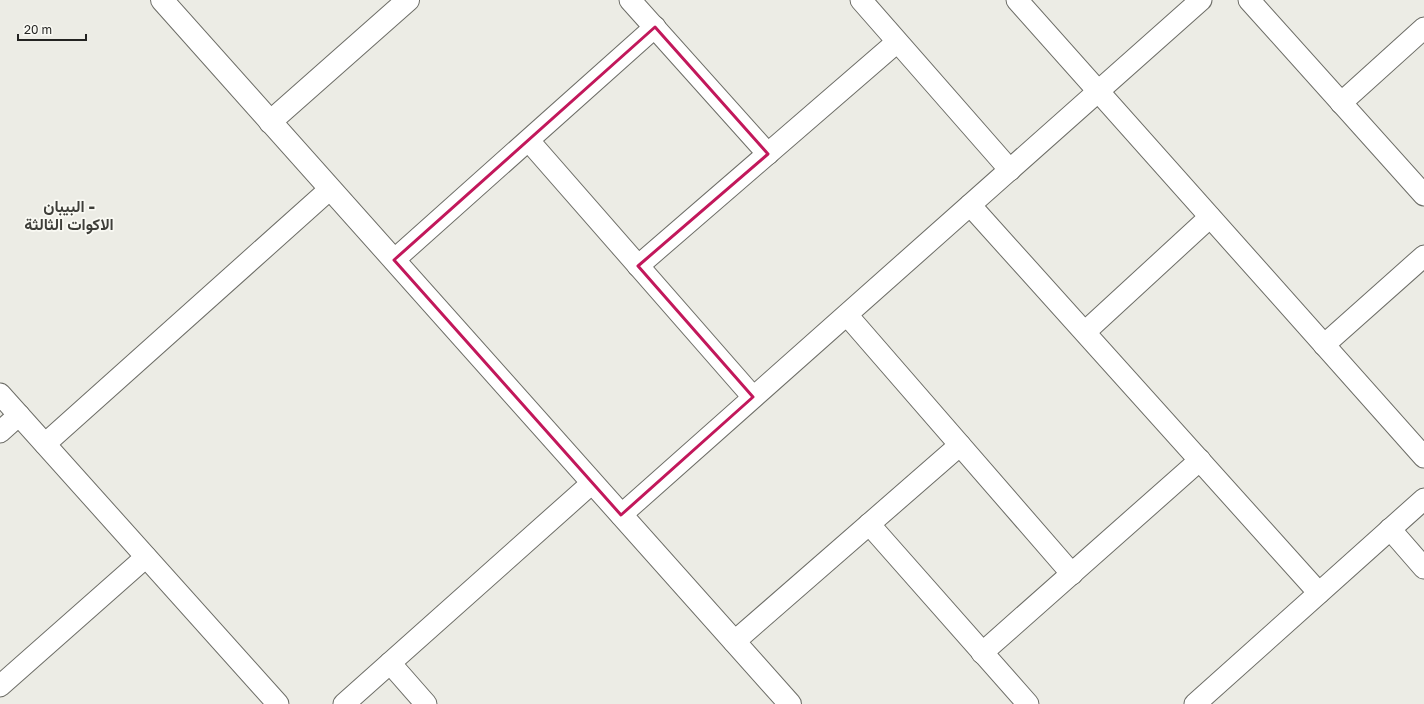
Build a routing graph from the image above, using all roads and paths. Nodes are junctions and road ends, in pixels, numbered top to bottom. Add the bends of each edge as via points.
1 (162, 0) edge
2 (408, 0) edge
3 (630, 0) edge
4 (861, 0) edge
5 (1017, 0) edge
6 (1201, 0) edge
7 (1249, 0) edge
8 (655, 27) junction
9 (1424, 28) edge
10 (897, 42) junction
11 (1098, 92) junction
12 (1341, 103) junction
13 (270, 122) junction
14 (529, 141) junction
15 (768, 154) junction
16 (1010, 170) junction
17 (330, 189) junction
18 (1424, 195) edge
19 (970, 205) junction
20 (1210, 217) junction
21 (1424, 256) edge
22 (394, 260) junction
23 (638, 266) junction
24 (847, 314) junction
25 (1084, 332) junction
26 (1324, 345) junction
27 (0, 394) edge
28 (753, 397) junction
29 (19, 415) junction
30 (0, 432) edge
31 (45, 444) junction
32 (960, 445) junction
33 (1424, 457) edge
34 (1200, 460) junction
35 (592, 483) junction
36 (1424, 499) edge
37 (621, 515) junction
38 (869, 524) junction
39 (1390, 529) junction
40 (146, 557) junction
41 (1424, 568) edge
42 (1072, 574) junction
43 (1319, 593) junction
44 (734, 642) junction
45 (982, 653) junction
46 (390, 663) junction
47 (0, 686) edge
48 (278, 704) edge
49 (344, 704) edge
50 (426, 704) edge
51 (790, 704) edge
52 (1028, 704) edge
53 (1195, 704) edge

1 - 13 street
2 - 13 street
3 - 8 street
4 - 10 street
5 - 11 street
6 - 11 street
7 - 12 street
8 - 14 street
8 - 15 street
9 - 12 street
10 - 15 street
10 - 16 street
11 - 16 street
11 - 20 street
12 - 18 street
13 - 17 street
14 - 22 street
14 - 23 street
15 - 23 street
16 - 19 street
17 - 22 street
17 - 31 street
19 - 24 street
19 - 25 street
20 - 25 street
20 - 26 street
21 - 26 street
22 - 35 street
23 - 28 street
24 - 28 street
24 - 32 street
25 - 34 street
26 - 33 street
27 - 29 street
28 - 37 street
29 - 30 street
29 - 31 street
31 - 40 street
32 - 38 street
32 - 42 street
34 - 42 street
34 - 43 street
35 - 37 street
35 - 46 street
36 - 39 street
37 - 44 street
38 - 44 street
38 - 45 street
39 - 41 street
39 - 43 street
40 - 47 street
40 - 48 street
42 - 45 street
43 - 53 street
44 - 51 street
45 - 52 street
46 - 49 street
46 - 50 street

